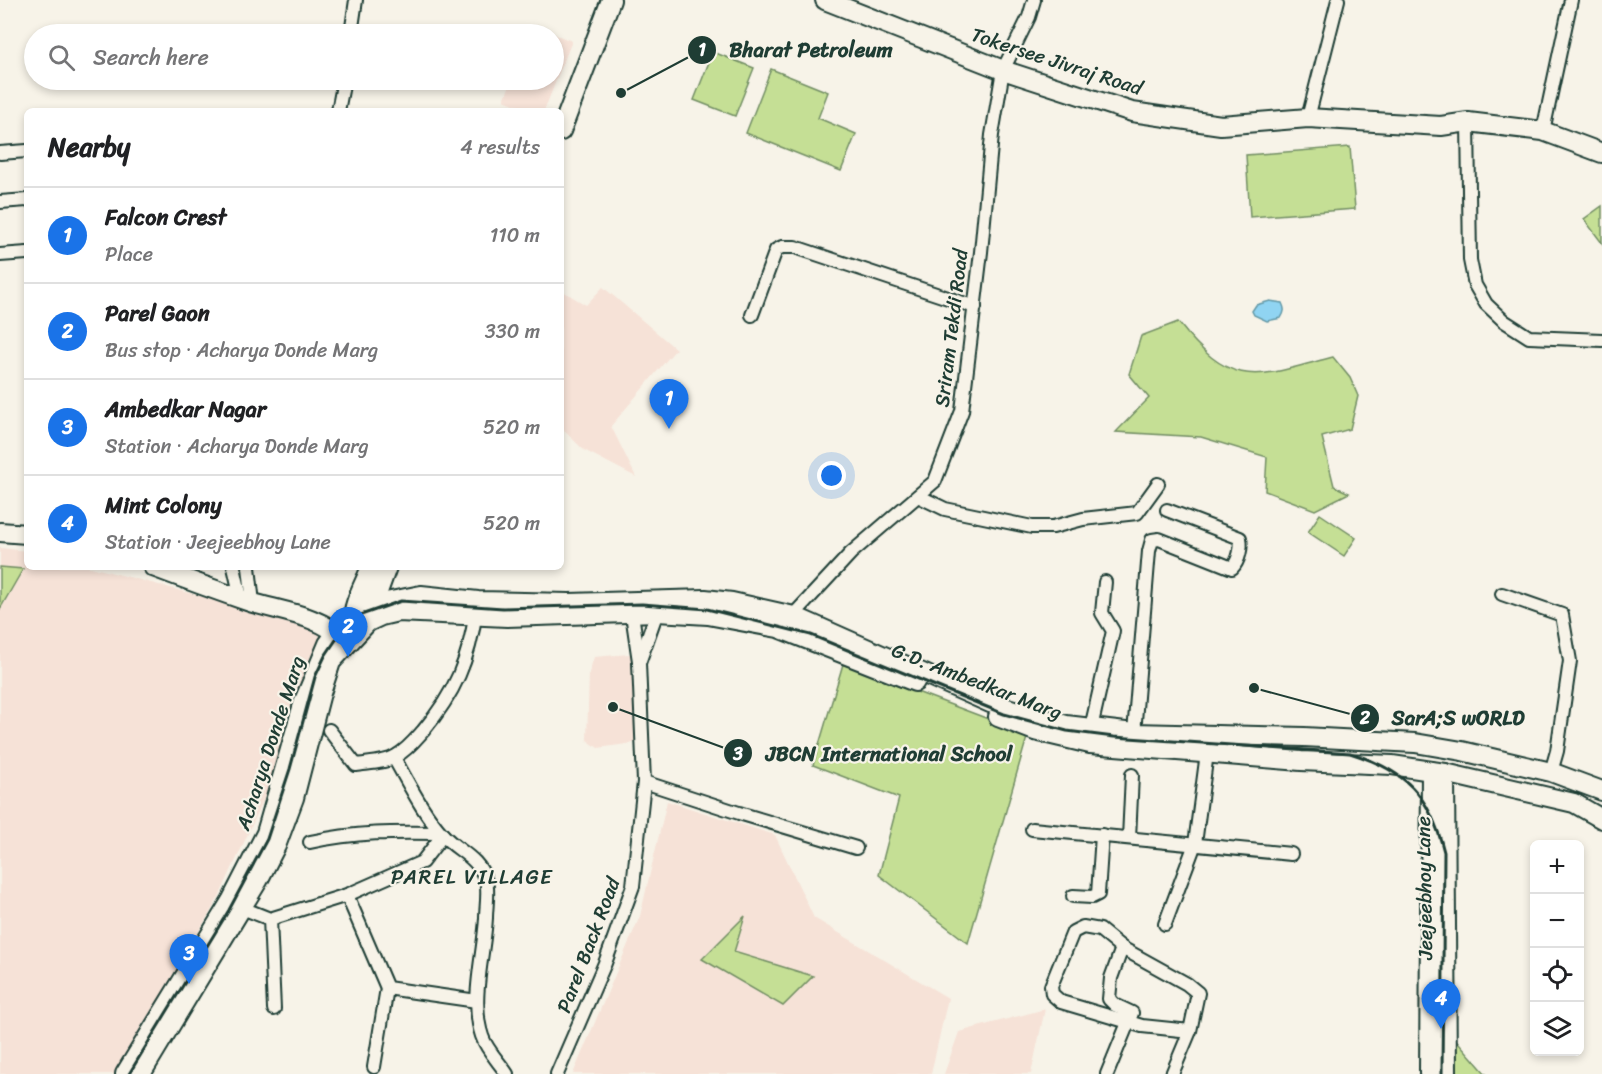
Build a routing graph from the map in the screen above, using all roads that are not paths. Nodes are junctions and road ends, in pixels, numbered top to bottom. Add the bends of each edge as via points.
1 (356, 0) edge
2 (1034, 0) edge
3 (1338, 0) edge
4 (832, 1) edge
5 (1569, 1) edge
6 (605, 6) edge
7 (352, 24) edge
8 (590, 45) junction
9 (1003, 70) junction
10 (342, 90) edge
11 (339, 108) edge
12 (561, 108) edge
13 (1308, 118) junction
14 (564, 122) edge
15 (1468, 122) junction
16 (1543, 131) junction
17 (24, 151) edge
18 (0, 153) edge
19 (1602, 153) edge
20 (24, 200) edge
21 (0, 202) edge
22 (24, 253) edge
23 (0, 255) edge
24 (975, 307) junction
25 (752, 315) dead end
26 (1602, 340) edge
27 (1158, 484) dead end
28 (918, 496) junction
29 (1167, 510) dead end
30 (0, 532) edge
31 (24, 534) edge
32 (161, 570) edge
33 (235, 570) edge
34 (249, 570) edge
35 (371, 570) edge
36 (386, 570) edge
37 (1105, 582) dead end
38 (1502, 594) dead end
39 (247, 601) junction
40 (631, 607) junction
41 (477, 608) junction
42 (657, 612) junction
43 (364, 615) junction
44 (794, 616) junction
45 (778, 628) junction
46 (346, 638) junction
47 (639, 663) junction
48 (1010, 716) junction
49 (1091, 728) junction
50 (329, 730) dead end
51 (1134, 733) junction
52 (302, 735) junction
53 (1207, 753) junction
54 (394, 758) junction
55 (1438, 772) junction
56 (1551, 772) junction
57 (1132, 775) dead end
58 (644, 782) junction
59 (1602, 790) edge
60 (1602, 819) edge
61 (1032, 829) dead end
62 (442, 834) junction
63 (1102, 835) junction
64 (1129, 838) junction
65 (310, 842) dead end
66 (1195, 844) junction
67 (856, 848) dead end
68 (1291, 854) dead end
69 (347, 895) junction
70 (1073, 896) dead end
71 (242, 908) junction
72 (270, 919) junction
73 (1438, 922) junction
74 (1165, 924) dead end
75 (220, 931) junction
76 (1122, 948) junction
77 (387, 988) junction
78 (179, 999) junction
79 (477, 1001) junction
80 (274, 1009) dead end
81 (1129, 1022) junction
82 (1190, 1031) junction
83 (374, 1067) dead end
84 (125, 1074) edge
85 (141, 1074) edge
86 (507, 1074) edge
87 (557, 1074) edge
88 (1107, 1074) edge
89 (1172, 1074) edge
90 (1430, 1074) edge
91 (1447, 1074) edge

1 - 7 street
2 - 9 street, Sriram Tekdi Road
3 - 13 street
4 - 9 street, Tokersee Jivraj Road
5 - 16 street
6 - 8 street
8 - 12 street
8 - 14 street
9 - 13 street, Tokersee Jivraj Road via 1132,112 1221,125
9 - 24 street, Sriram Tekdi Road via 992,135
10 - 11 street
13 - 15 street, Tokersee Jivraj Road via 1441,126
15 - 16 street, Tokersee Jivraj Road
15 - 26 street via 1470,260 1475,285 1486,304 1530,337
16 - 19 street, Tokersee Jivraj Road
17 - 18 street
20 - 21 street
22 - 23 street
24 - 25 street via 795,247 782,247 776,250
24 - 28 street, Sriram Tekdi Road via 962,411 935,482
27 - 28 street via 1137,513 1053,527 1032,527 945,510
28 - 44 street, Sriram Tekdi Road via 851,553
29 - 51 street via 1240,538 1242,545 1232,568 1159,539 1152,540
30 - 31 street
32 - 39 street
33 - 39 street
34 - 39 street
35 - 43 street, Acharya Donde Marg
36 - 43 street, Acharya Donde Marg
37 - 49 street via 1102,613 1113,631
38 - 56 street via 1562,615 1570,661
39 - 46 street via 294,614
40 - 41 street
40 - 42 street, G.D. Ambedkar Marg
40 - 44 street via 723,601
40 - 47 street
41 - 43 street, Acharya Donde Marg
41 - 54 street via 467,656 443,707 409,747
42 - 45 street, G.D. Ambedkar Marg via 708,615
42 - 47 street, Parel Back Road
43 - 46 street, Acharya Donde Marg
44 - 45 street, Sriram Tekdi Road
44 - 48 street via 990,703
45 - 48 street, G.D. Ambedkar Marg
46 - 52 street, Acharya Donde Marg
47 - 58 street, Parel Back Road
48 - 49 street
48 - 53 street, G.D. Ambedkar Marg via 1035,731 1090,744
49 - 51 street
50 - 54 street via 356,765
51 - 56 street via 1414,743
52 - 71 street, Acharya Donde Marg via 294,798 276,846
52 - 75 street, Acharya Donde Marg via 266,833
53 - 55 street, G.D. Ambedkar Marg via 1392,765
53 - 66 street
54 - 62 street
55 - 60 street, G.D. Ambedkar Marg via 1574,803
55 - 73 street, Jeejeebhoy Lane
56 - 59 street
57 - 64 street
58 - 67 street
58 - 87 street, Parel Back Road via 633,886
61 - 63 street
62 - 65 street via 383,831
62 - 69 street via 422,862
62 - 79 street via 466,852 486,882
63 - 64 street
63 - 70 street via 1098,894
64 - 66 street
66 - 68 street
66 - 74 street
69 - 72 street
69 - 77 street
71 - 72 street
71 - 75 street, Acharya Donde Marg
72 - 80 street
73 - 90 street
73 - 91 street, Jeejeebhoy Lane
75 - 78 street, Acharya Donde Marg
76 - 81 street via 1111,978 1109,999 1132,1013
76 - 81 street via 1100,930 1083,927 1072,932 1051,986 1052,994 1061,1002
76 - 82 street via 1198,993
77 - 79 street
77 - 83 street
78 - 84 street, Acharya Donde Marg
78 - 85 street, Acharya Donde Marg
79 - 86 street via 482,1037
81 - 82 street
81 - 88 street
82 - 89 street

